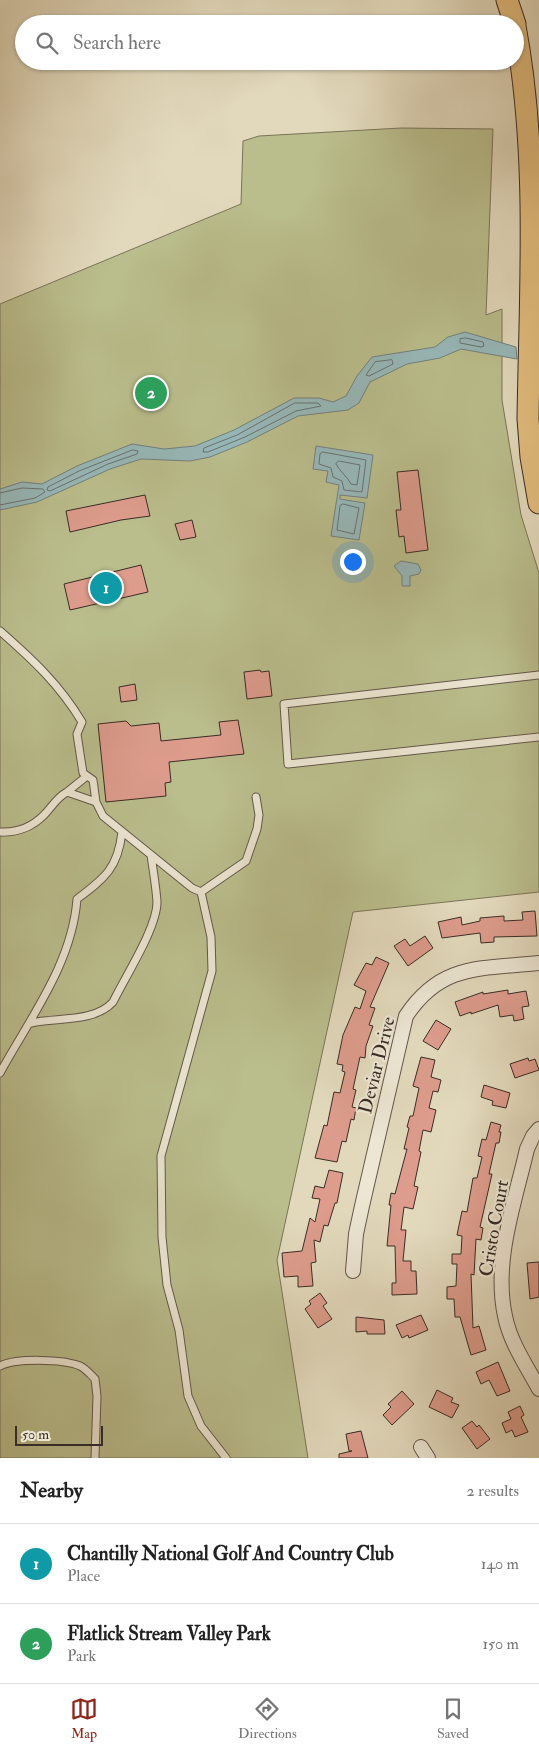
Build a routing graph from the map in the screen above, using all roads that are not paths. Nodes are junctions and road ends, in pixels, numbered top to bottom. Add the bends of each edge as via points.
1 (507, 0) edge
2 (512, 15) edge
3 (524, 65) edge
4 (539, 503) edge
5 (0, 631) edge
6 (539, 675) edge
7 (539, 737) edge
8 (87, 776) junction
9 (67, 792) junction
10 (256, 797) dead end
11 (96, 802) junction
12 (0, 832) edge
13 (122, 832) junction
14 (151, 855) junction
15 (201, 892) junction
16 (539, 963) edge
17 (31, 1023) junction
18 (0, 1073) edge
19 (539, 1129) edge
20 (353, 1271) dead end
21 (0, 1366) edge
22 (539, 1389) edge
23 (95, 1458) edge
24 (226, 1458) edge

1 - 2 main road
3 - 4 main road via 536,134 529,429
5 - 8 lane via 34,660 82,722 77,734 83,773
6 - 7 lane via 284,704 288,764
8 - 9 lane
8 - 11 lane via 93,780
9 - 11 lane
9 - 12 lane via 33,824 12,833
10 - 15 lane via 257,829 246,861
11 - 13 lane via 103,816
13 - 14 lane
13 - 17 lane via 118,856 111,870 77,899 75,918 60,964
14 - 15 lane
14 - 17 lane via 157,903 148,933 113,1002 90,1016
15 - 24 lane via 211,937 212,971 161,1156 162,1237 167,1285 188,1396 201,1426
16 - 20 street, Deviar Drive via 464,972 446,978 422,994 406,1016 356,1234
17 - 18 lane
19 - 22 street, Cristo Court via 527,1149 502,1259 501,1290 505,1317 514,1342
21 - 23 lane via 59,1362 81,1366 95,1379

